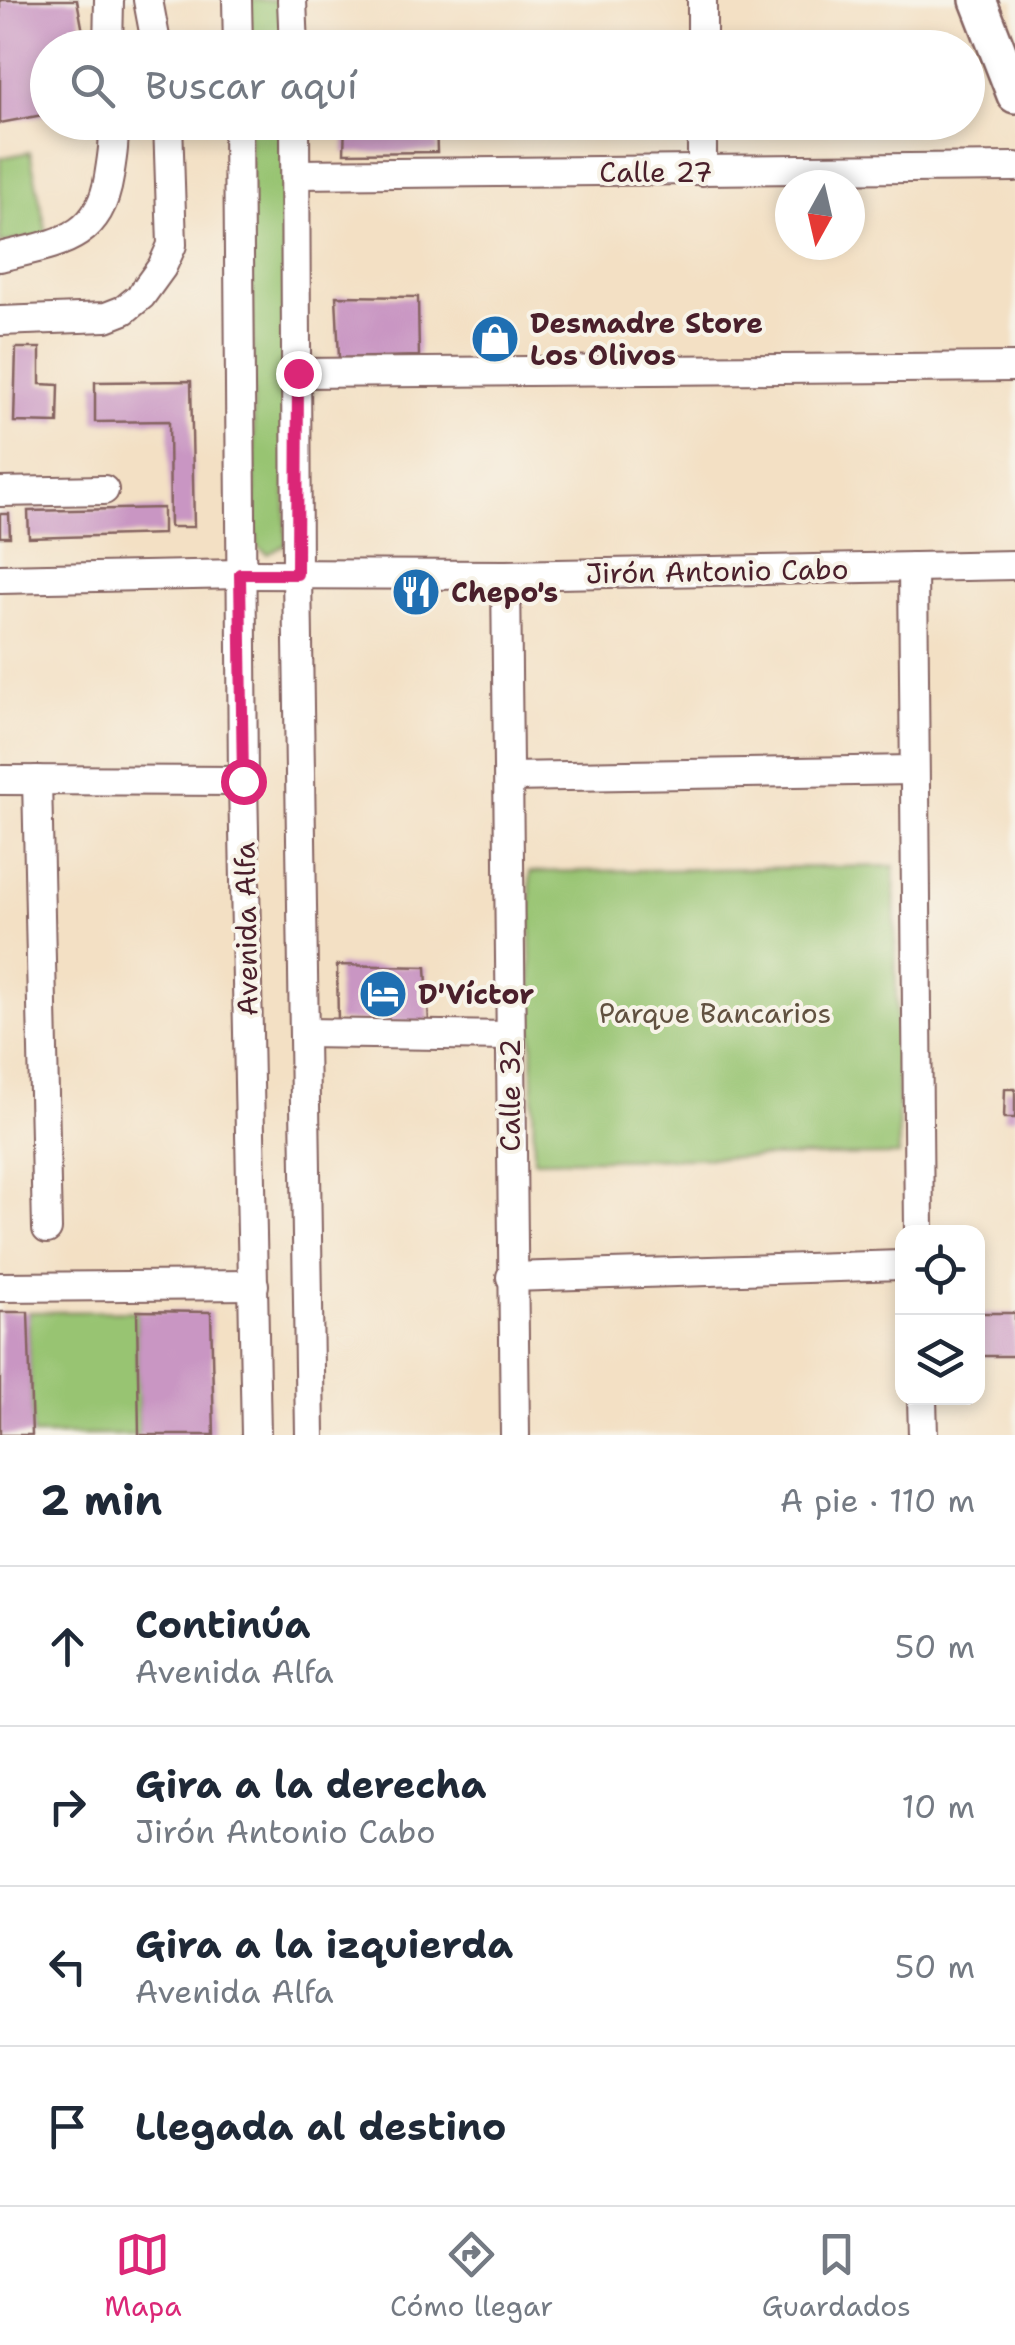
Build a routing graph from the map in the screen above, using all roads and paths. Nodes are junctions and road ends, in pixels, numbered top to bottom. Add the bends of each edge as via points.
1 (109, 0) edge
2 (148, 0) edge
3 (237, 0) edge
4 (292, 0) edge
5 (702, 0) edge
6 (978, 0) edge
7 (108, 30) edge
8 (154, 30) edge
9 (238, 30) edge
10 (293, 30) edge
11 (702, 30) edge
12 (1015, 95) edge
13 (114, 140) edge
14 (169, 140) edge
15 (238, 140) edge
16 (296, 140) edge
17 (702, 140) edge
18 (1015, 167) edge
19 (702, 172) junction
20 (296, 174) junction
21 (0, 257) edge
22 (0, 321) edge
23 (1015, 366) edge
24 (298, 373) junction
25 (104, 490) dead end
26 (0, 492) edge
27 (1015, 565) edge
28 (913, 567) junction
29 (240, 574) junction
30 (297, 574) junction
31 (506, 575) junction
32 (0, 579) edge
33 (912, 770) junction
34 (510, 777) junction
35 (0, 780) edge
36 (37, 780) junction
37 (243, 781) junction
38 (304, 1033) junction
39 (510, 1036) junction
40 (919, 1225) edge
41 (47, 1229) dead end
42 (895, 1266) edge
43 (512, 1278) junction
44 (254, 1285) junction
45 (0, 1288) edge
46 (922, 1405) edge
47 (256, 1435) edge
48 (310, 1435) edge
49 (516, 1435) edge
50 (923, 1435) edge

1 - 7 street
2 - 8 street
3 - 9 street
4 - 10 street
5 - 11 street
6 - 12 main road
13 - 21 street via 105,204 92,224 65,241
14 - 22 street via 172,244 141,296 106,317
15 - 29 street, Avenida Alfa
16 - 20 street, Avenida Alfa
17 - 19 street
18 - 19 street, Calle 27
19 - 20 street, Calle 27
20 - 24 street, Avenida Alfa
23 - 24 street
24 - 30 street, Avenida Alfa
25 - 26 street
27 - 28 street, Jirón Antonio Cabo
28 - 31 street, Jirón Antonio Cabo
28 - 33 street
29 - 30 street, Jirón Antonio Cabo
29 - 32 street, Jirón Antonio Cabo
29 - 37 street, Avenida Alfa
30 - 31 street, Jirón Antonio Cabo
30 - 38 street, Avenida Alfa
31 - 34 street, Calle 32
33 - 34 street
33 - 40 street
34 - 39 street, Calle 32
35 - 36 street
36 - 37 street
36 - 41 street
37 - 44 street, Avenida Alfa
38 - 39 street
38 - 48 street, Avenida Alfa
39 - 43 street, Calle 32
42 - 43 street
43 - 49 street, Calle 32
44 - 45 street
44 - 47 street, Avenida Alfa
46 - 50 street

